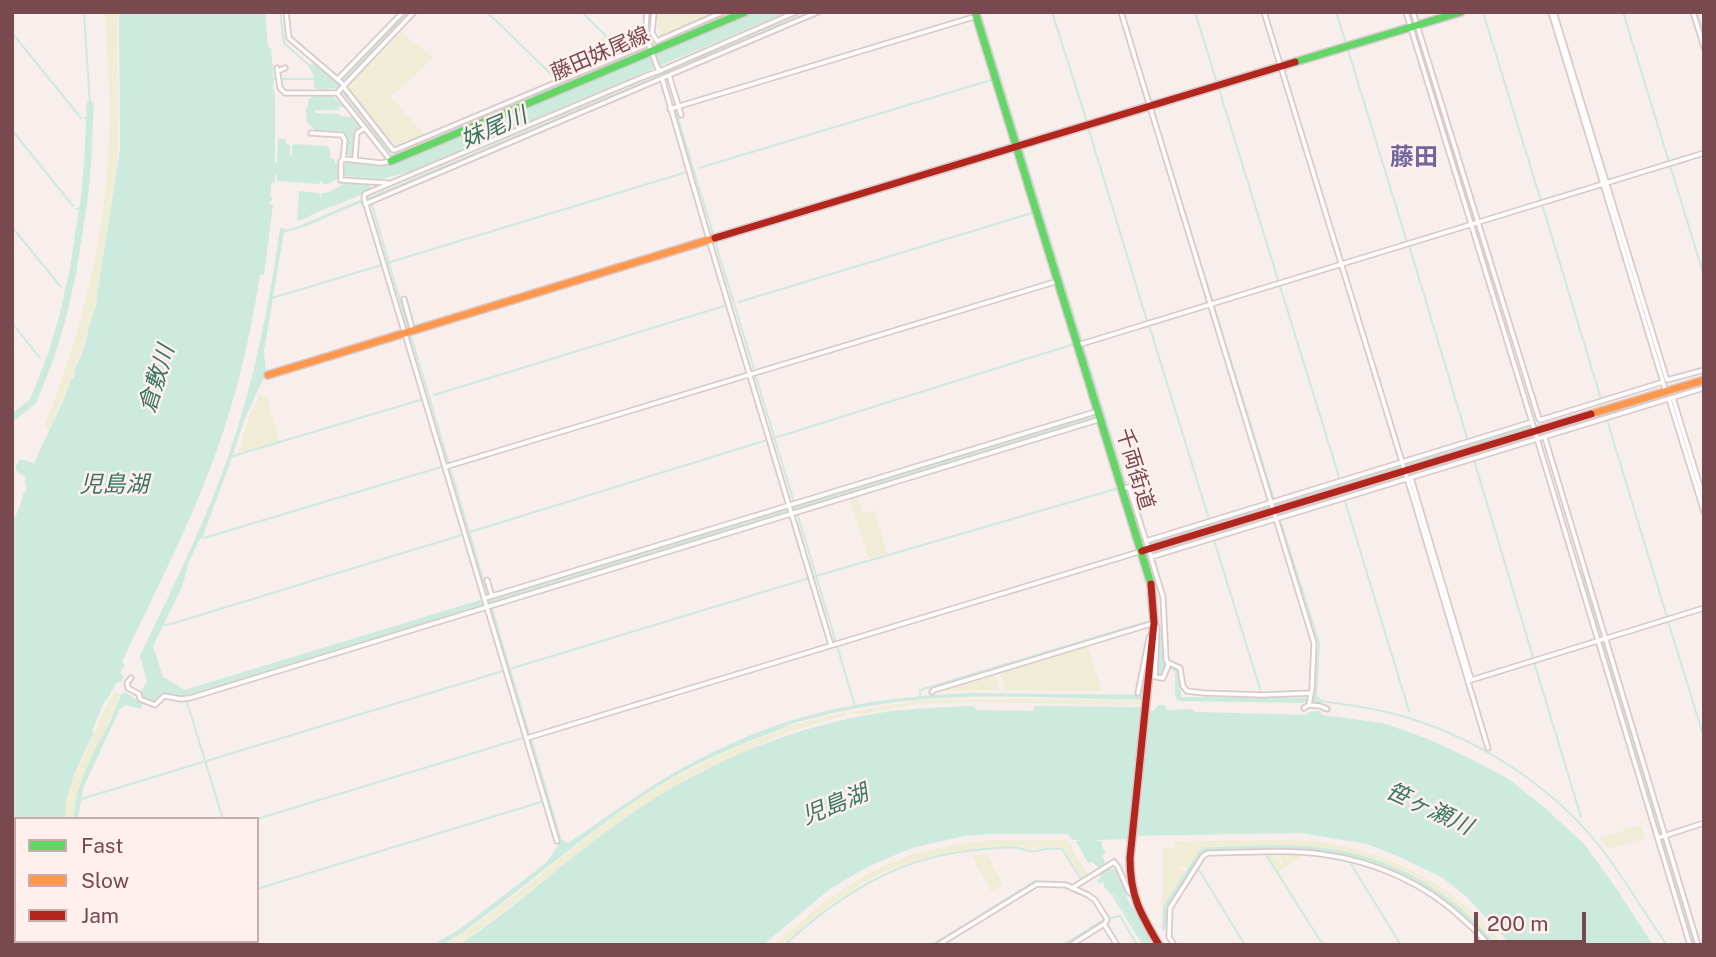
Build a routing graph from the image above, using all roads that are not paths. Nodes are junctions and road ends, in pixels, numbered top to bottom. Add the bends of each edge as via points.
1 (286, 12) edge
2 (403, 12) edge
3 (414, 12) edge
4 (647, 12) edge
5 (653, 12) edge
6 (723, 12) edge
7 (745, 12) edge
8 (796, 12) edge
9 (818, 12) edge
10 (1121, 12) edge
11 (1264, 12) edge
12 (1406, 12) edge
13 (1413, 12) edge
14 (1461, 12) edge
15 (1553, 12) edge
16 (1693, 12) edge
17 (976, 14) edge
18 (650, 21) junction
19 (1414, 27) junction
20 (1704, 47) edge
21 (650, 48) junction
22 (1281, 67) junction
23 (285, 68) dead end
24 (660, 74) junction
25 (669, 75) junction
26 (341, 82) junction
27 (337, 93) junction
28 (527, 98) junction
29 (1151, 106) junction
30 (676, 107) junction
31 (681, 115) dead end
32 (365, 128) junction
33 (312, 132) dead end
34 (1020, 146) junction
35 (1704, 153) edge
36 (355, 159) junction
37 (343, 160) junction
38 (391, 160) junction
39 (390, 183) junction
40 (1605, 183) junction
41 (367, 202) junction
42 (1475, 223) junction
43 (709, 238) junction
44 (1342, 263) junction
45 (1058, 281) junction
46 (404, 299) dead end
47 (1213, 304) junction
48 (408, 330) junction
49 (1081, 344) junction
50 (1704, 370) edge
51 (752, 373) junction
52 (268, 375) dead end
53 (1704, 380) edge
54 (1666, 388) junction
55 (1704, 388) edge
56 (1633, 396) junction
57 (1100, 415) junction
58 (1537, 430) junction
59 (1681, 431) junction
60 (448, 467) junction
61 (1405, 470) junction
62 (1126, 488) junction
63 (1704, 499) edge
64 (792, 504) junction
65 (1274, 509) junction
66 (1704, 512) edge
67 (792, 513) junction
68 (1146, 541) junction
69 (1148, 553) junction
70 (487, 580) dead end
71 (488, 597) junction
72 (489, 606) junction
73 (1704, 608) edge
74 (1154, 623) junction
75 (1153, 634) junction
76 (1602, 639) junction
77 (833, 644) junction
78 (1168, 666) junction
79 (131, 678) dead end
80 (1470, 680) junction
81 (932, 692) dead end
82 (1139, 693) dead end
83 (1309, 700) junction
84 (1327, 709) dead end
85 (528, 737) junction
86 (1488, 748) dead end
87 (1704, 823) edge
88 (1661, 836) junction
89 (557, 841) dead end
90 (1072, 888) junction
91 (1132, 894) junction
92 (1104, 924) junction
93 (1169, 937) junction
94 (1485, 939) junction
95 (938, 945) edge
96 (1071, 945) edge
97 (1117, 945) edge
98 (1159, 945) edge
99 (1174, 945) edge
100 (1476, 945) edge
101 (1489, 945) edge
102 (1690, 945) edge
103 (1698, 945) edge

1 - 26 street via 291,40
2 - 26 street
3 - 26 street
4 - 18 street
5 - 18 street
6 - 18 street via 657,41
7 - 21 street, 藤田妹尾線
8 - 24 street
9 - 25 street
10 - 29 street
11 - 22 street
12 - 19 street
13 - 19 street
14 - 19 street
15 - 40 street
16 - 20 street
17 - 30 street
17 - 34 street, 千両街道
18 - 21 street via 646,34
19 - 22 street
19 - 42 street
21 - 24 street
21 - 28 street, 藤田妹尾線
21 - 28 street via 624,54
22 - 29 street
22 - 44 street
23 - 27 street via 278,71 279,84 288,93
24 - 25 street
24 - 30 street
24 - 39 street
24 - 41 street
25 - 30 street
26 - 27 street
26 - 28 street via 393,150
27 - 32 street
28 - 38 street, 藤田妹尾線
29 - 34 street
29 - 47 street
30 - 31 street
30 - 43 street
32 - 36 street via 357,133
32 - 38 street
33 - 37 street via 342,135
34 - 43 street
34 - 45 street, 千両街道
35 - 40 street
36 - 37 street
36 - 38 street
37 - 39 street via 343,181
39 - 41 street via 365,194
40 - 42 street
40 - 54 street
41 - 48 street
42 - 44 street
42 - 58 street
43 - 48 street
43 - 51 street
44 - 47 street
44 - 61 street
45 - 49 street, 千両街道
45 - 51 street
46 - 48 street
47 - 49 street
47 - 65 street
48 - 52 street
48 - 60 street via 424,399
49 - 57 street, 千両街道
50 - 54 street
51 - 60 street
51 - 64 street
53 - 54 street
54 - 55 street
54 - 56 street
54 - 58 street
54 - 59 street
56 - 58 street
56 - 58 street via 1540,421
57 - 62 street, 千両街道
57 - 64 street
57 - 67 street
58 - 61 street
58 - 61 street via 1468,442
58 - 76 street
59 - 63 street
59 - 66 street
60 - 71 street
61 - 65 street
61 - 65 street via 1340,481
61 - 80 street
62 - 68 street
62 - 69 street, 千両街道
64 - 67 street
64 - 71 street
65 - 68 street
65 - 69 street
65 - 83 street via 1314,643
67 - 72 street
67 - 77 street
68 - 69 street
69 - 74 street, 千両街道
69 - 77 street
69 - 78 street via 1163,597
70 - 71 street
71 - 72 street
72 - 79 street via 186,699 164,695 155,705 147,703 127,687
72 - 85 street
73 - 76 street
74 - 75 street, 千両街道
74 - 78 street via 1155,677 1161,678
74 - 81 street
75 - 82 street
75 - 91 street, 千両街道 via 1131,842
76 - 80 street
76 - 88 street
77 - 85 street
78 - 83 street via 1180,668 1184,689 1190,692
80 - 86 street
83 - 84 street
85 - 89 street
87 - 88 street
88 - 102 street
88 - 103 street
90 - 91 street via 1114,862
90 - 92 street via 1091,897 1107,918
90 - 95 street via 1037,884
91 - 98 street, 千両街道
92 - 96 street
92 - 97 street
93 - 94 street via 1171,904 1205,854 1303,852 1345,858 1405,879 1434,895
93 - 98 street
93 - 99 street
94 - 100 street
94 - 101 street

